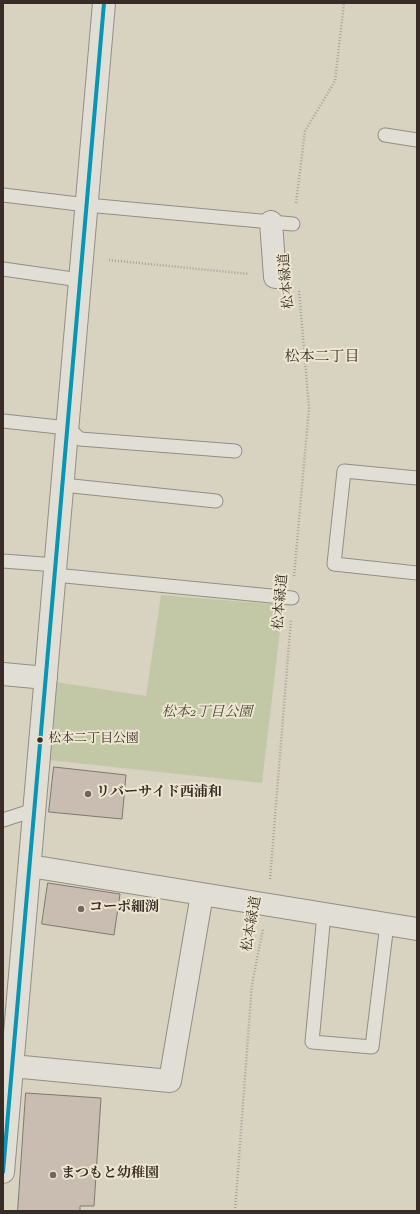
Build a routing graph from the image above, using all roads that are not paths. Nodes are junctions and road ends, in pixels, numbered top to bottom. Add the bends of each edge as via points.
1 (104, 3) edge
2 (385, 135) dead end
3 (417, 140) edge
4 (3, 195) edge
5 (87, 204) junction
6 (271, 222) junction
7 (293, 224) road end
8 (3, 269) edge
9 (275, 277) road end
10 (80, 280) junction
11 (3, 421) edge
12 (68, 428) junction
13 (234, 451) dead end
14 (417, 478) edge
15 (63, 485) junction
16 (216, 501) dead end
17 (3, 561) edge
18 (55, 570) junction
19 (417, 573) edge
20 (292, 598) road end
21 (3, 674) edge
22 (46, 678) junction
23 (34, 810) junction
24 (3, 820) edge
25 (30, 866) junction
26 (202, 894) junction
27 (324, 914) junction
28 (387, 924) junction
29 (417, 929) edge
30 (12, 1066) junction
31 (3, 1172) edge

1 - 5 street
2 - 3 lane
4 - 5 lane
5 - 6 lane
5 - 10 street
6 - 7 lane
6 - 9 street
8 - 10 lane
10 - 12 street
11 - 12 lane
12 - 13 lane via 80,439
12 - 15 street
14 - 19 lane via 344,471 334,564
15 - 16 lane
15 - 18 street
17 - 18 lane
18 - 20 lane
18 - 22 street
21 - 22 street
22 - 23 street
23 - 24 lane
23 - 25 street
25 - 26 street
25 - 30 street
26 - 27 street
26 - 30 street via 170,1081
27 - 28 street
27 - 28 lane via 312,1042 372,1047
28 - 29 street
30 - 31 street

